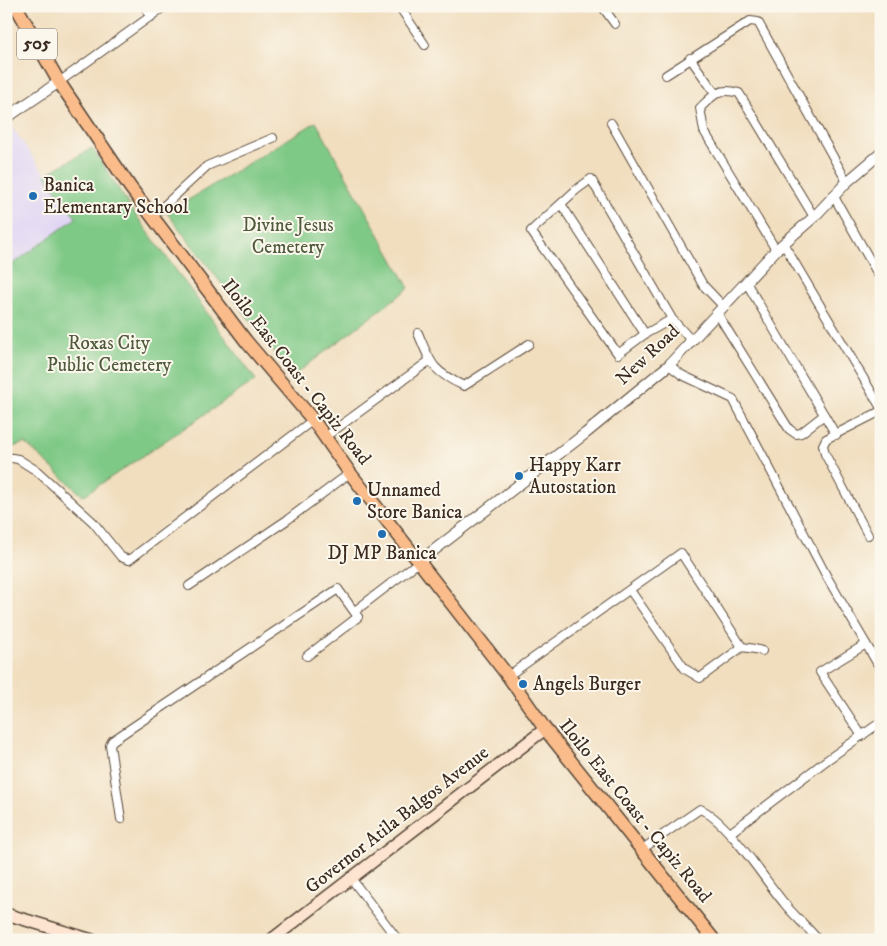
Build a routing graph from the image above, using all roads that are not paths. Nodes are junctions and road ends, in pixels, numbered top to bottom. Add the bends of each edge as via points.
1 (16, 6) edge
2 (145, 6) edge
3 (166, 6) edge
4 (399, 6) edge
5 (602, 6) edge
6 (151, 17) junction
7 (615, 24) dead end
8 (425, 46) dead end
9 (690, 58) junction
10 (666, 75) dead end
11 (59, 82) junction
12 (715, 93) junction
13 (6, 118) edge
14 (611, 123) dead end
15 (274, 138) dead end
16 (881, 154) edge
17 (847, 182) junction
18 (834, 195) junction
19 (562, 204) junction
20 (154, 216) junction
21 (814, 217) junction
22 (779, 246) junction
23 (879, 276) dead end
24 (746, 282) junction
25 (720, 310) junction
26 (672, 318) junction
27 (418, 333) dead end
28 (646, 334) junction
29 (690, 340) junction
30 (529, 344) dead end
31 (429, 361) junction
32 (669, 364) junction
33 (881, 410) edge
34 (824, 415) junction
35 (313, 420) junction
36 (836, 435) junction
37 (325, 437) junction
38 (6, 457) edge
39 (350, 473) junction
40 (868, 536) dead end
41 (420, 561) junction
42 (189, 586) dead end
43 (630, 590) junction
44 (355, 611) junction
45 (866, 644) junction
46 (742, 647) junction
47 (762, 651) dead end
48 (307, 656) dead end
49 (880, 668) edge
50 (508, 676) junction
51 (881, 722) edge
52 (545, 729) junction
53 (862, 736) junction
54 (121, 819) dead end
55 (730, 833) junction
56 (641, 850) junction
57 (350, 877) junction
58 (6, 914) edge
59 (92, 940) edge
60 (271, 940) edge
61 (398, 940) edge
62 (714, 940) edge
63 (818, 940) edge

1 - 11 main road, 505
2 - 6 street
3 - 6 street
4 - 8 street
5 - 7 street
6 - 11 street
9 - 10 street
9 - 12 street
9 - 17 street via 750,21 758,22
11 - 13 street
11 - 20 main road, Iloilo East Coast - Capiz Road / 505 via 130,187
12 - 21 street via 739,93
12 - 22 street via 700,108 704,131
14 - 25 street
15 - 20 street via 207,166
16 - 17 street, New Road
17 - 18 street, New Road
18 - 21 street, New Road
18 - 23 street
19 - 26 street via 591,179
19 - 28 street
19 - 28 street via 531,231 618,354
20 - 35 main road, Iloilo East Coast - Capiz Road / 505 via 246,341
21 - 22 street, New Road
22 - 24 street, New Road
22 - 33 street
24 - 25 street, New Road
24 - 34 street
25 - 29 street, New Road
25 - 34 street via 790,429 800,433
26 - 28 street
26 - 29 street
27 - 31 street
29 - 32 street, New Road
30 - 31 street via 464,386 444,376
31 - 37 street
32 - 41 street, New Road
32 - 45 street via 682,376 733,398
33 - 36 street
34 - 36 street
35 - 37 main road, Iloilo East Coast - Capiz Road / 505
35 - 38 street via 129,560 121,557 93,522 37,471 18,459
36 - 40 street via 826,439 823,446 825,454
37 - 39 main road, Iloilo East Coast - Capiz Road / 505
39 - 41 main road, Iloilo East Coast - Capiz Road / 505
39 - 42 street
41 - 44 street
41 - 50 main road, Iloilo East Coast - Capiz Road / 505
43 - 46 street via 685,669 700,678
43 - 46 street via 681,553
43 - 50 street
44 - 48 street via 358,617
44 - 54 street via 338,590 112,740 110,745
45 - 49 street
45 - 53 street via 820,672
46 - 47 street
50 - 52 main road, Iloilo East Coast - Capiz Road / 505
51 - 53 street
52 - 56 main road, Iloilo East Coast - Capiz Road / 505
52 - 57 main road, Governor Atila Balgos Avenue
53 - 55 street
55 - 56 street via 700,809
55 - 63 street via 789,910
56 - 62 main road, Iloilo East Coast - Capiz Road / 505
57 - 60 main road, Governor Atila Balgos Avenue
57 - 61 street
58 - 59 main road

